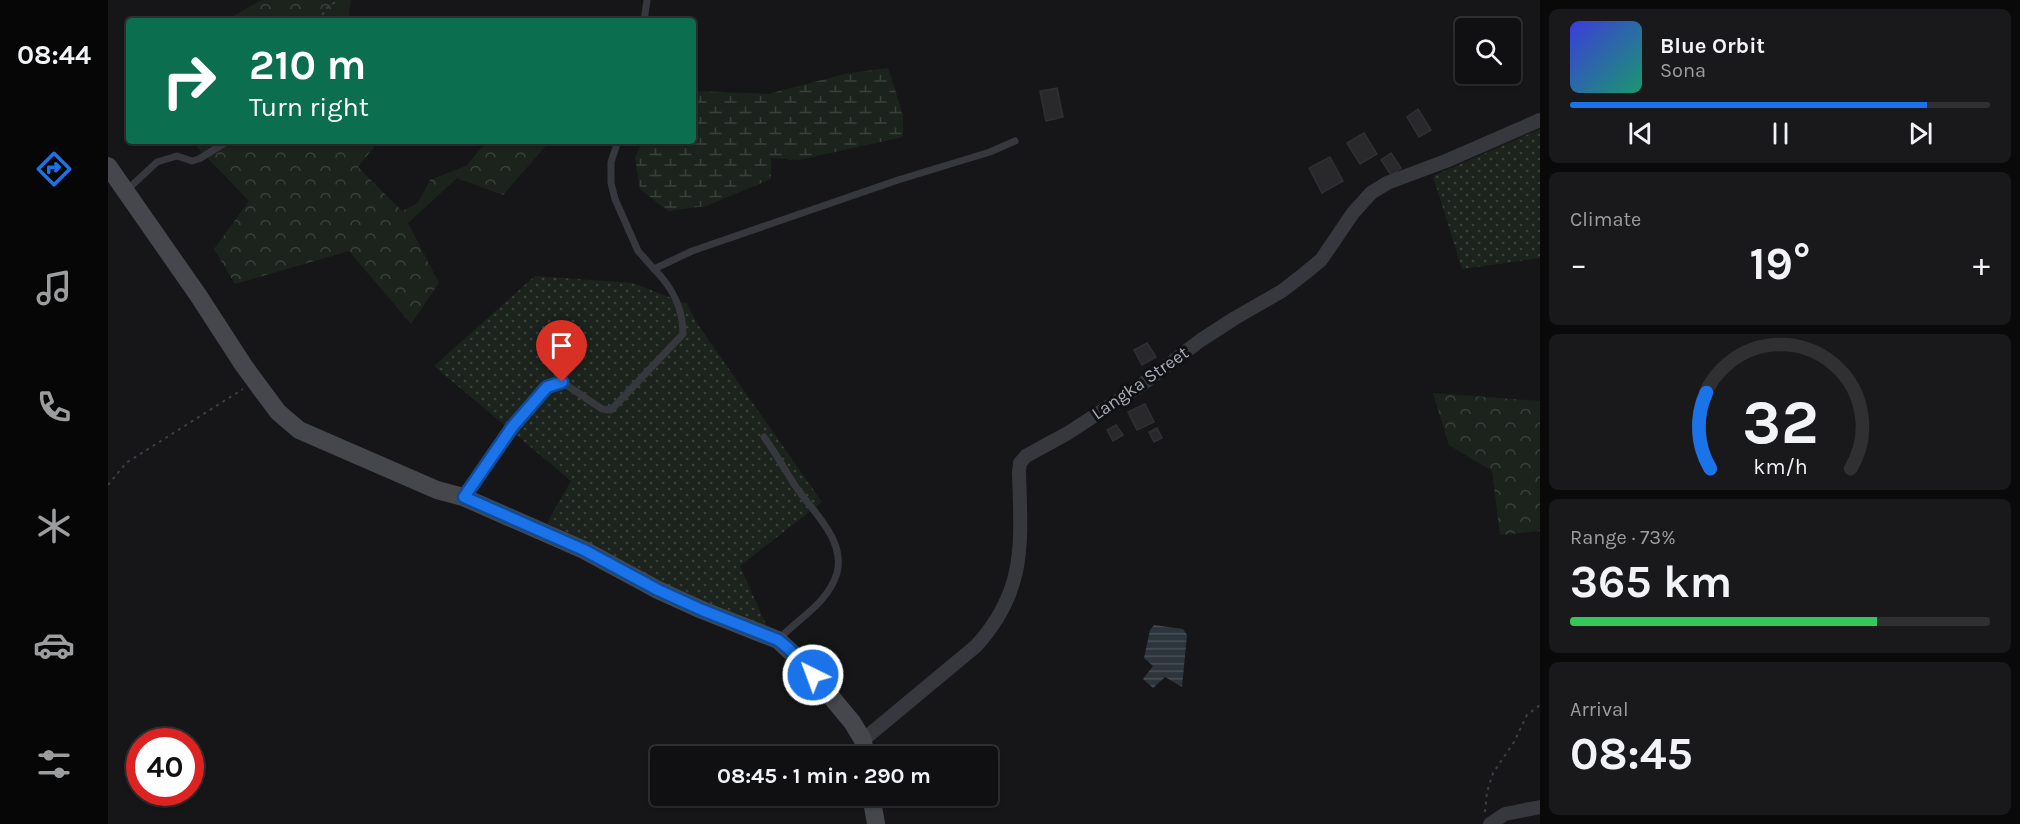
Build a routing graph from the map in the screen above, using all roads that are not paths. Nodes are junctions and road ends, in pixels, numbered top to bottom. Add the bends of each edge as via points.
1 (647, 0) edge
2 (644, 18) edge
3 (1540, 120) edge
4 (1015, 141) dead end
5 (223, 144) edge
6 (617, 144) edge
7 (110, 172) edge
8 (126, 191) junction
9 (654, 269) junction
10 (764, 437) dead end
11 (464, 497) junction
12 (778, 640) junction
13 (863, 746) edge
14 (866, 746) edge
15 (873, 806) edge
16 (1540, 807) edge
17 (1488, 820) edge
18 (876, 824) edge

1 - 2 lane
3 - 14 street, Langka Street via 1387,183 1353,213 1321,260 1282,291 1234,318 1068,433 1026,456 1020,463 1019,560 1010,597 976,646
4 - 9 lane via 701,248
5 - 8 lane via 192,161 177,156 157,162
6 - 9 lane via 611,162 615,199 638,251
7 - 8 street
8 - 11 street via 278,412 299,430 438,490
9 - 11 lane via 676,297 683,317 683,334 611,410 602,410 562,382 547,387 513,426
10 - 12 lane via 822,520 837,558 837,571 819,603
11 - 12 street via 584,550 658,590
12 - 13 street via 803,663 852,722
15 - 18 street
16 - 17 street

